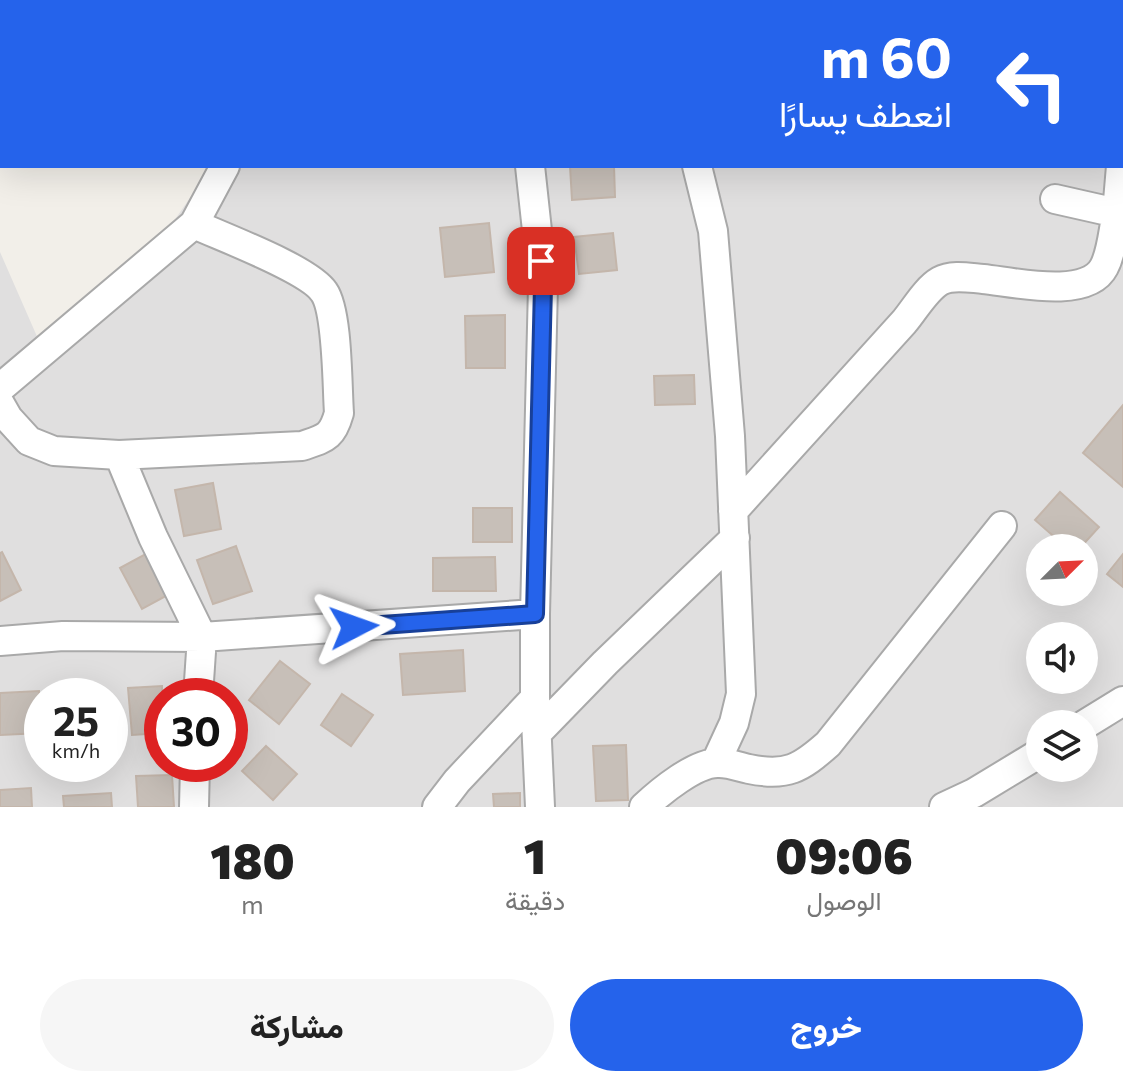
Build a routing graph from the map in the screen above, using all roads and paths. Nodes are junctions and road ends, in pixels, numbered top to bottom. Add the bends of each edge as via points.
1 (224, 168) edge
2 (530, 168) edge
3 (697, 168) edge
4 (1121, 168) edge
5 (1055, 199) dead end
6 (1117, 213) junction
7 (194, 224) junction
8 (0, 388) edge
9 (0, 404) edge
10 (119, 455) junction
11 (734, 524) junction
12 (1002, 526) dead end
13 (535, 614) junction
14 (202, 637) junction
15 (0, 641) edge
16 (199, 678) edge
17 (535, 698) junction
18 (1123, 701) edge
19 (1098, 716) edge
20 (537, 733) junction
21 (716, 762) junction
22 (1026, 763) edge
23 (195, 782) edge
24 (977, 800) edge
25 (194, 807) edge
26 (437, 807) edge
27 (540, 807) edge
28 (644, 807) edge
29 (944, 807) edge

1 - 7 street
2 - 13 street via 543,286
3 - 11 street via 713,231
4 - 6 street
5 - 6 street
6 - 11 street via 1106,265 1091,281 1060,288 942,279
7 - 8 street
7 - 10 street via 275,259 324,291 332,313 339,413 335,428 327,437 302,446
9 - 10 street via 29,441 54,451
10 - 14 street
11 - 20 street
11 - 21 street via 741,694
12 - 21 street via 828,744 803,766 765,773
13 - 14 street
13 - 17 street
14 - 15 street
14 - 16 street
17 - 20 street
17 - 26 street
18 - 19 street
20 - 27 street
21 - 28 street via 684,776
22 - 24 street
23 - 25 street
24 - 29 street

